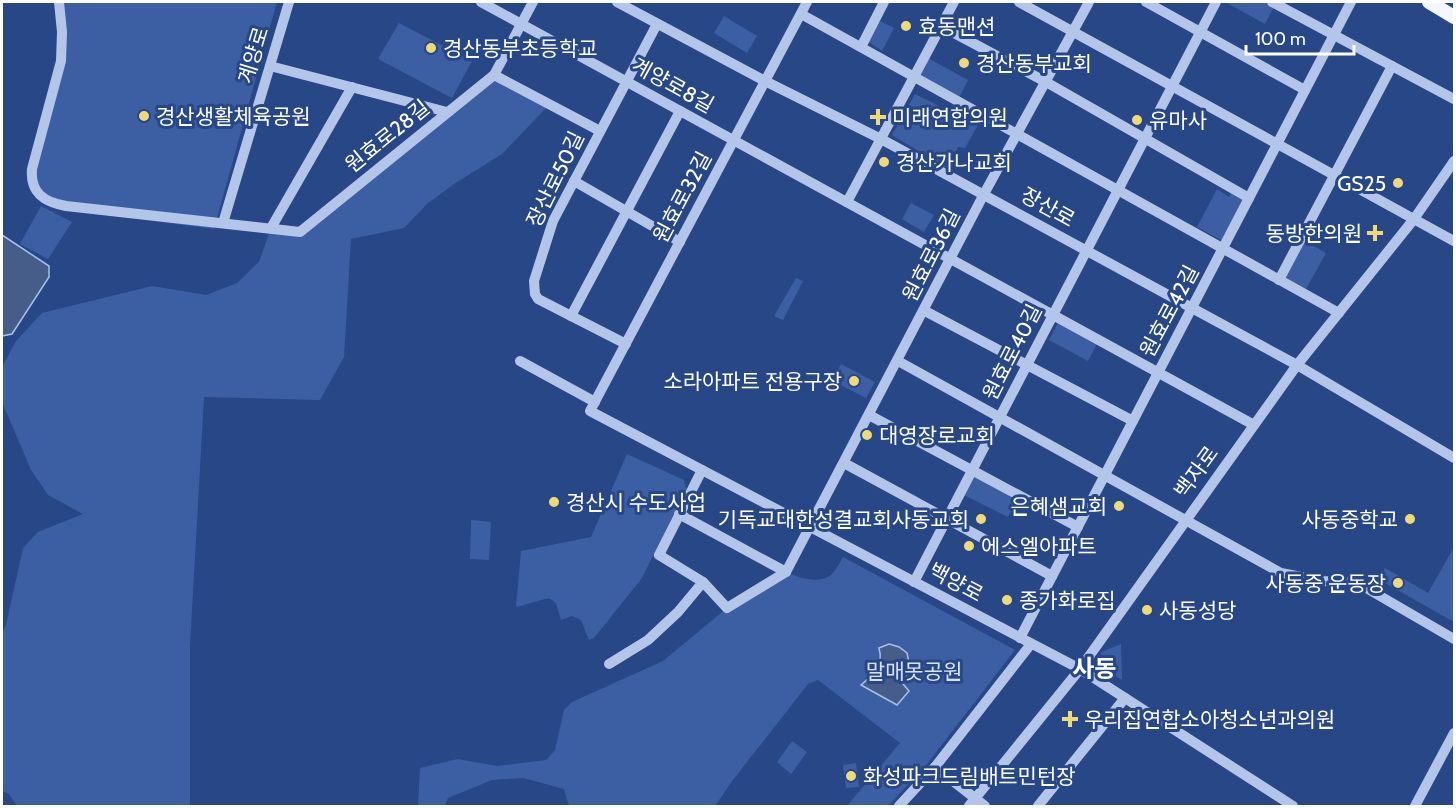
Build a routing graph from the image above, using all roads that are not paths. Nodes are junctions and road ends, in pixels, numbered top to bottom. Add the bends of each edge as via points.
1 (59, 2) edge
2 (289, 2) edge
3 (481, 2) edge
4 (533, 2) edge
5 (617, 2) edge
6 (807, 2) edge
7 (884, 2) edge
8 (954, 2) edge
9 (1019, 2) edge
10 (1089, 2) edge
11 (1146, 2) edge
12 (1216, 2) edge
13 (1272, 2) edge
14 (1351, 2) edge
15 (1429, 2) edge
16 (801, 14) junction
17 (1455, 16) edge
18 (522, 24) junction
19 (657, 24) junction
20 (941, 26) junction
21 (1073, 31) junction
22 (1200, 32) junction
23 (1334, 35) junction
24 (861, 47) junction
25 (270, 66) junction
26 (1392, 66) junction
27 (494, 75) junction
28 (914, 77) junction
29 (765, 81) junction
30 (627, 82) junction
31 (1046, 82) junction
32 (1172, 86) junction
33 (352, 87) junction
34 (1305, 90) junction
35 (1455, 99) edge
36 (680, 111) junction
37 (447, 112) junction
38 (600, 131) junction
39 (1018, 135) junction
40 (881, 139) junction
41 (1144, 139) junction
42 (734, 140) junction
43 (1277, 144) junction
44 (1455, 161) edge
45 (1334, 176) junction
46 (574, 181) junction
47 (1118, 190) junction
48 (984, 194) junction
49 (1249, 198) junction
50 (847, 202) junction
51 (626, 212) junction
52 (1414, 219) junction
53 (223, 223) junction
54 (270, 228) junction
55 (1455, 241) edge
56 (680, 242) junction
57 (1223, 249) junction
58 (1086, 250) junction
59 (952, 260) junction
60 (1279, 280) junction
61 (1192, 308) junction
62 (924, 311) junction
63 (1339, 313) junction
64 (1053, 315) junction
65 (571, 316) junction
66 (626, 344) junction
67 (520, 361) dead end
68 (898, 361) junction
69 (1297, 365) junction
70 (1026, 366) junction
71 (1158, 373) junction
72 (593, 406) junction
73 (869, 415) junction
74 (999, 417) junction
75 (1133, 421) junction
76 (1254, 425) junction
77 (1455, 458) edge
78 (844, 463) junction
79 (702, 470) junction
80 (972, 470) junction
81 (1105, 476) junction
82 (679, 514) junction
83 (947, 519) junction
84 (1186, 520) junction
85 (1078, 526) junction
86 (810, 527) junction
87 (786, 572) junction
88 (1052, 576) junction
89 (703, 582) junction
90 (914, 582) junction
91 (1020, 638) junction
92 (1455, 639) edge
93 (1031, 644) junction
94 (609, 664) dead end
95 (1080, 669) junction
96 (1125, 698) junction
97 (1455, 733) edge
98 (935, 767) junction
99 (972, 803) edge
100 (899, 807) edge
101 (985, 807) edge
102 (1038, 807) edge
103 (1293, 807) edge
104 (1415, 807) edge

1 - 53 street, 원효로28길 via 61,61 32,169 32,183 38,195 66,206
2 - 25 street, 계양로
3 - 18 street, 계양로8길
4 - 18 street, 원효로28길
5 - 19 street, 장산로
6 - 16 street, 원효로32길
7 - 24 street
8 - 20 street
9 - 21 street
10 - 21 street, 원효로36길
11 - 22 street
12 - 22 street, 원효로40길
13 - 23 street
14 - 23 street, 원효로42길
15 - 17 main road
16 - 24 street
16 - 29 street, 원효로32길
18 - 27 street, 원효로28길
18 - 30 street, 계양로8길
19 - 29 street, 장산로
19 - 30 street, 장산로50길
20 - 28 street
20 - 31 street
21 - 31 street, 원효로36길
21 - 32 street
22 - 32 street, 원효로40길
22 - 34 street
23 - 26 street
23 - 34 street, 원효로42길
24 - 28 street
25 - 33 street
25 - 53 street, 계양로
26 - 35 street
26 - 45 street
27 - 37 street, 원효로28길
27 - 38 street
28 - 39 street
28 - 40 street
29 - 40 street, 장산로
29 - 42 street, 원효로32길
30 - 36 street, 계양로8길
30 - 38 street, 장산로50길
31 - 39 street, 원효로36길
31 - 41 street
32 - 41 street, 원효로40길
32 - 43 street
33 - 37 street
33 - 54 street
34 - 43 street, 원효로42길
36 - 42 street, 계양로8길
36 - 51 street
37 - 54 street, 원효로28길 via 300,232
38 - 46 street, 장산로50길
39 - 47 street
39 - 48 street, 원효로36길
40 - 48 street, 장산로
40 - 50 street
41 - 47 street, 원효로40길
41 - 49 street
42 - 50 street, 계양로8길
42 - 56 street, 원효로32길
43 - 45 street
43 - 49 street, 원효로42길
44 - 52 street, 백자로
45 - 52 street
45 - 60 street
46 - 51 street
46 - 65 street, 장산로50길 via 553,221 533,288 538,299
47 - 57 street
47 - 58 street, 원효로40길
48 - 58 street, 장산로
48 - 59 street, 원효로36길
49 - 57 street, 원효로42길
50 - 59 street, 계양로8길
51 - 56 street
51 - 65 street
52 - 55 street
52 - 63 street, 백자로
53 - 54 street, 원효로28길
56 - 66 street, 원효로32길
57 - 60 street
57 - 61 street, 원효로42길
58 - 61 street, 장산로
58 - 64 street, 원효로40길
59 - 62 street, 원효로36길
59 - 64 street, 계양로8길
60 - 63 street
61 - 69 street, 장산로
61 - 71 street, 원효로42길
62 - 68 street, 원효로36길
62 - 70 street
63 - 69 street, 백자로
64 - 70 street, 원효로40길
64 - 71 street, 계양로8길
65 - 66 street, 장산로50길
66 - 72 street, 원효로32길
67 - 72 street, 백양로
68 - 73 street, 원효로36길
68 - 74 street
69 - 76 street, 백자로
69 - 77 street, 장산로
70 - 74 street, 원효로40길
70 - 75 street
71 - 75 street, 원효로42길
71 - 76 street, 계양로8길
72 - 79 street, 백양로
73 - 78 street, 원효로36길
73 - 80 street
74 - 80 street, 원효로40길
74 - 81 street
75 - 81 street, 원효로42길
76 - 84 street, 백자로
78 - 83 street
78 - 86 street, 원효로36길
79 - 82 street
79 - 86 street, 백양로
80 - 83 street, 원효로40길
80 - 85 street
81 - 84 street
81 - 85 street, 원효로42길
82 - 87 street
82 - 89 street via 659,555
83 - 88 street
83 - 90 street, 원효로40길
84 - 92 street via 1281,573 1322,581 1356,582
84 - 95 street, 백자로
85 - 88 street, 원효로42길
86 - 87 street, 원효로36길
86 - 90 street, 백양로
87 - 89 street via 726,608
88 - 91 street, 원효로42길
89 - 94 street via 648,640
90 - 91 street, 백양로
91 - 93 street, 백양로
93 - 95 street, 백양로
93 - 98 street
95 - 96 street, 백양로
95 - 99 street, 백자로
96 - 102 street
96 - 103 street, 백양로
97 - 104 street
98 - 99 street
98 - 100 street
99 - 101 street

